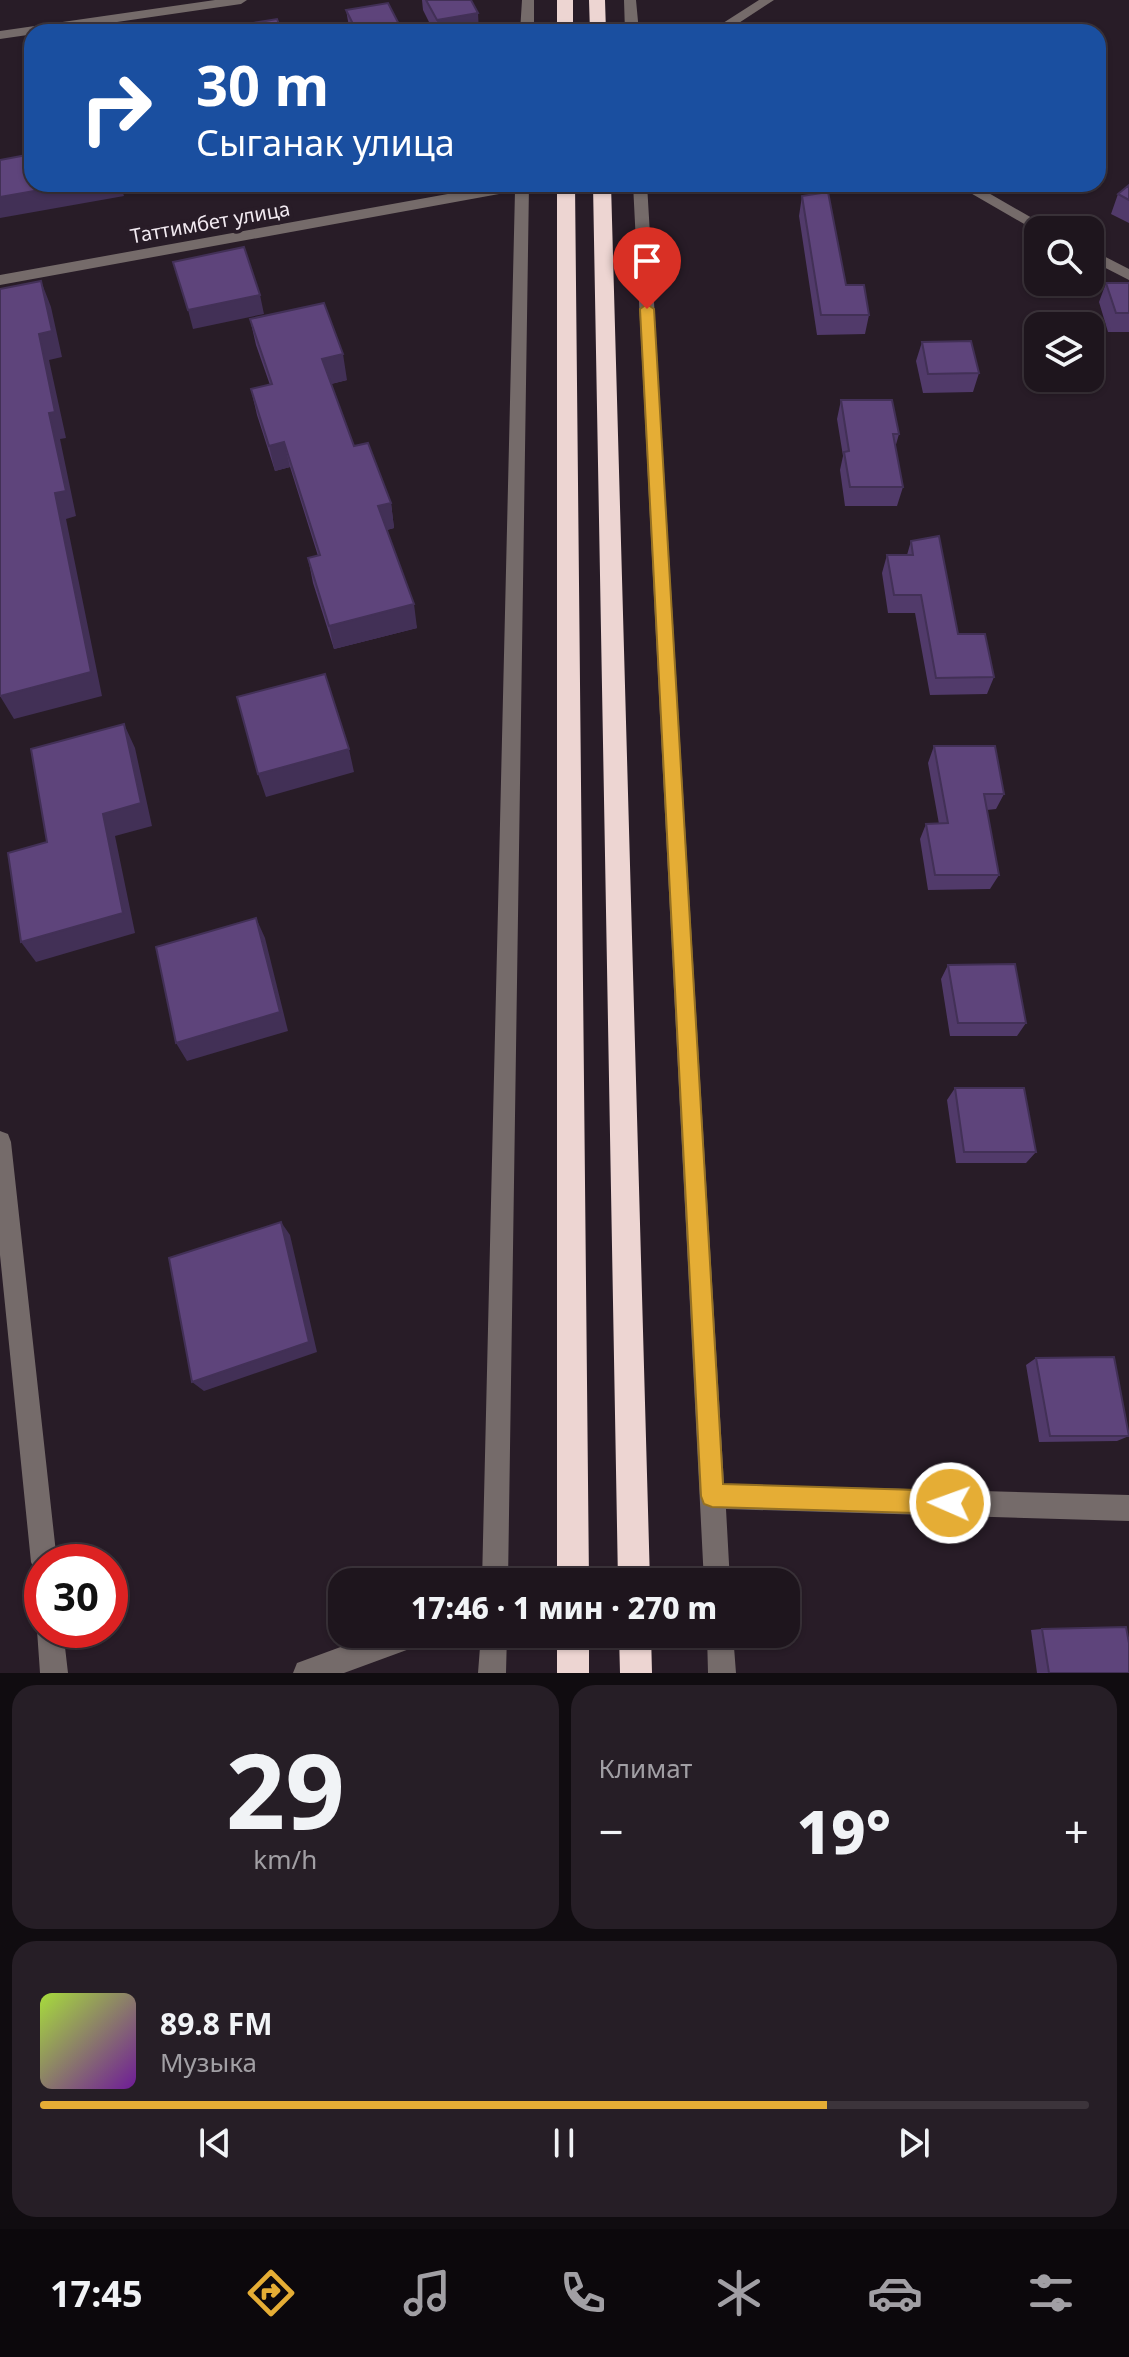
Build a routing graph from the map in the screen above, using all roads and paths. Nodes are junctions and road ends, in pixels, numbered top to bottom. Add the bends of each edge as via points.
1 (241, 0) edge
2 (528, 0) edge
3 (565, 0) edge
4 (597, 0) edge
5 (630, 0) edge
6 (768, 0) edge
7 (76, 24) edge
8 (527, 24) edge
9 (565, 24) edge
10 (598, 24) edge
11 (632, 24) edge
12 (729, 24) edge
13 (24, 32) edge
14 (0, 35) edge
15 (484, 192) edge
16 (522, 192) edge
17 (566, 192) edge
18 (602, 192) edge
19 (640, 192) edge
20 (977, 192) edge
21 (1024, 218) edge
22 (1104, 262) edge
23 (1129, 275) edge
24 (0, 280) edge
25 (0, 1142) edge
26 (712, 1496) junction
27 (1129, 1508) edge
28 (42, 1544) edge
29 (495, 1568) edge
30 (573, 1568) edge
31 (634, 1568) edge
32 (716, 1568) edge
33 (52, 1648) edge
34 (375, 1648) edge
35 (493, 1648) edge
36 (573, 1648) edge
37 (635, 1648) edge
38 (721, 1648) edge
39 (54, 1673) edge
40 (307, 1673) edge
41 (492, 1673) edge
42 (573, 1673) edge
43 (636, 1673) edge
44 (722, 1673) edge

1 - 7 street
2 - 8 street
3 - 9 highway
4 - 10 highway
5 - 11 street
6 - 12 street
13 - 14 street
15 - 24 street, Таттимбет улица
16 - 29 street
17 - 30 highway
18 - 31 highway
19 - 26 street
20 - 21 street
22 - 23 street
25 - 28 street
26 - 27 street
26 - 32 street
33 - 39 street
34 - 40 street
35 - 41 street
36 - 42 highway
37 - 43 highway
38 - 44 street

